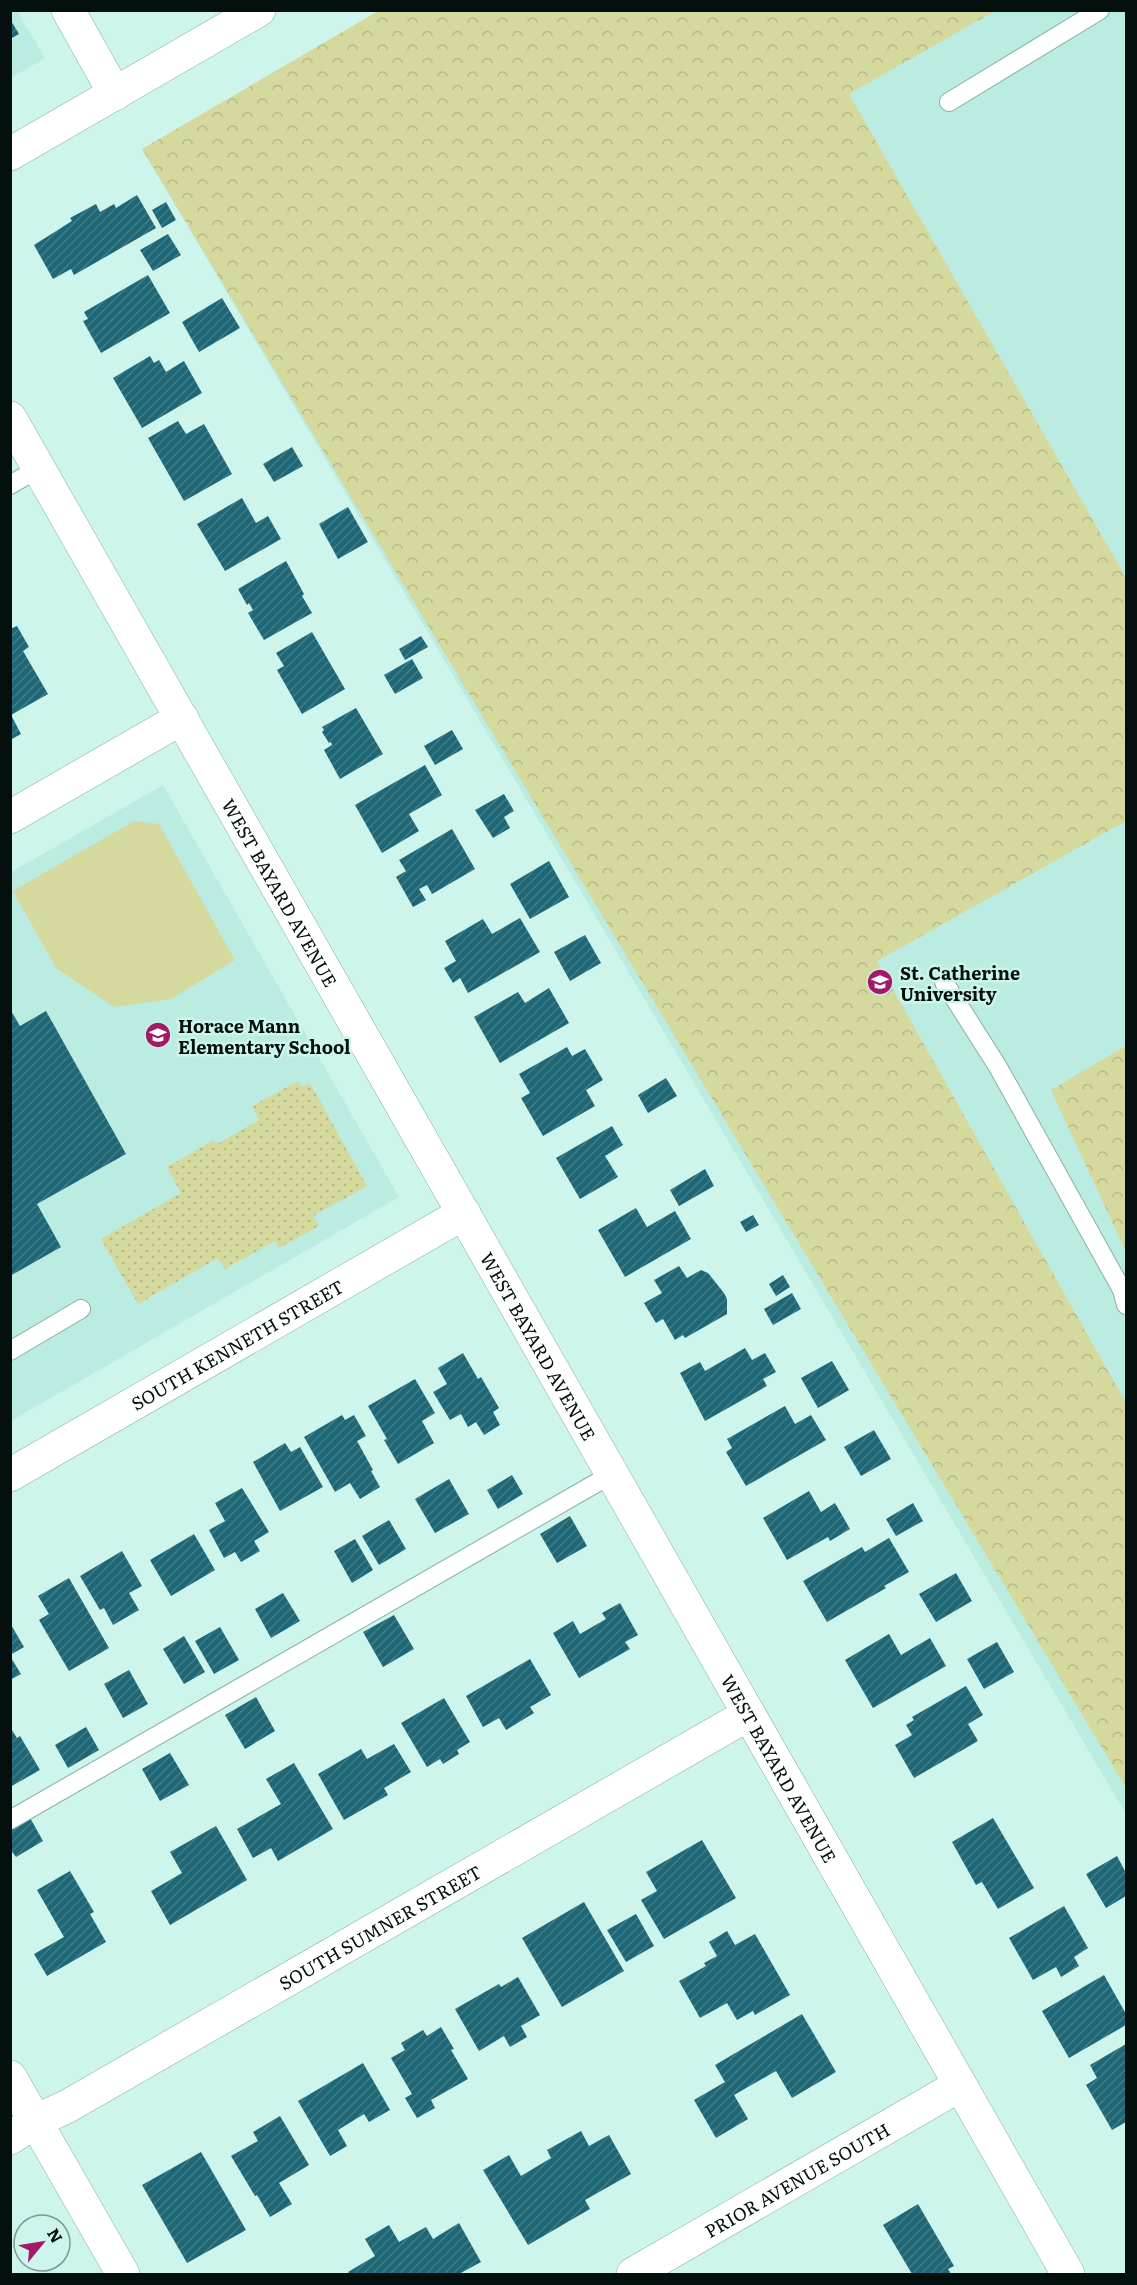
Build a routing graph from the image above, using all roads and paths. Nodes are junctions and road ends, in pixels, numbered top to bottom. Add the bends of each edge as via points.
1 (68, 10) edge
2 (260, 10) edge
3 (1100, 10) edge
4 (115, 94) junction
5 (949, 102) dead end
6 (10, 154) edge
7 (10, 418) edge
8 (39, 468) junction
9 (10, 485) edge
10 (182, 718) junction
11 (10, 818) edge
12 (944, 982) dead end
13 (464, 1213) junction
14 (1126, 1305) edge
15 (81, 1309) dead end
16 (10, 1351) edge
17 (612, 1474) junction
18 (11, 1475) edge
19 (749, 1714) junction
20 (10, 1821) edge
21 (10, 2077) edge
22 (960, 2085) junction
23 (23, 2129) edge
24 (123, 2274) edge
25 (633, 2274) edge
26 (1068, 2274) edge

1 - 4 street
2 - 4 street
3 - 5 lane
4 - 6 street
7 - 8 street, WEST BAYARD AVENUE
8 - 9 lane
8 - 10 street, WEST BAYARD AVENUE
10 - 11 street
10 - 13 street, WEST BAYARD AVENUE
12 - 14 lane via 998,1067 1122,1290
13 - 17 street, WEST BAYARD AVENUE
13 - 18 street, SOUTH KENNETH STREET
15 - 16 lane
17 - 19 street, WEST BAYARD AVENUE
17 - 20 lane
19 - 22 street, WEST BAYARD AVENUE
19 - 23 street, SOUTH SUMNER STREET
21 - 23 street
22 - 25 street, PRIOR AVENUE SOUTH
22 - 26 street, WEST BAYARD AVENUE
23 - 24 street

